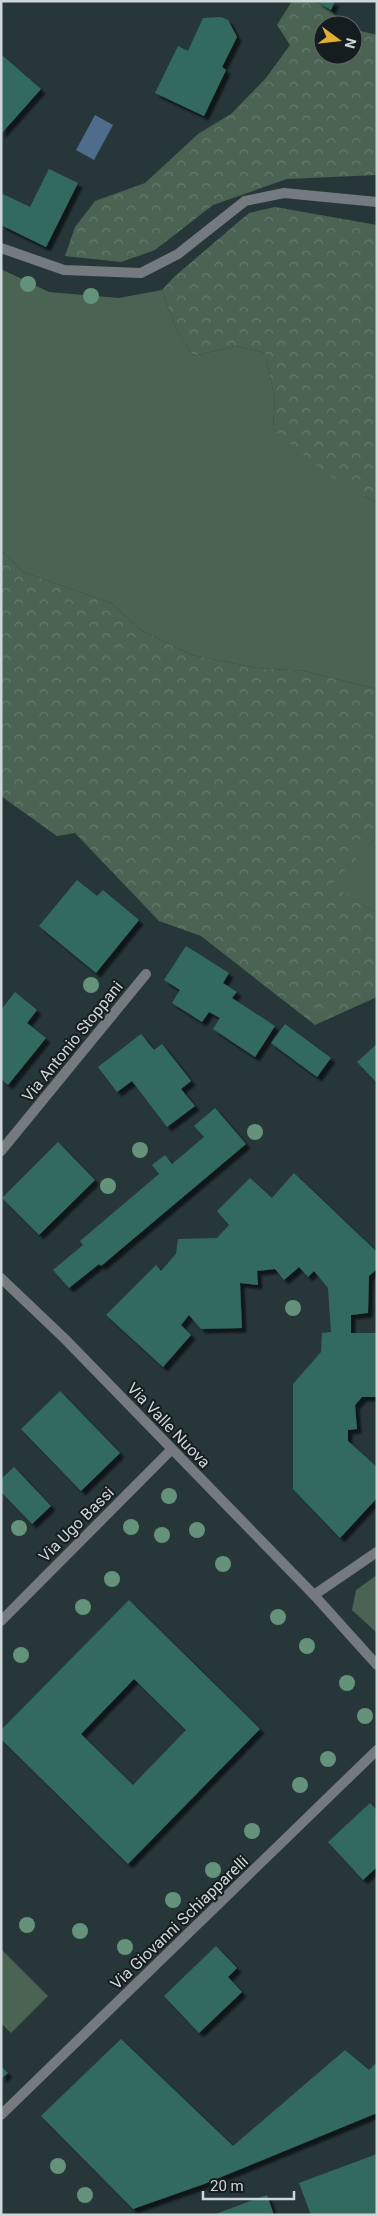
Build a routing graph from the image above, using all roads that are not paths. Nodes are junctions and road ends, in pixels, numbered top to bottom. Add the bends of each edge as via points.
1 (377, 202) edge
2 (1, 248) edge
3 (146, 974) dead end
4 (1, 1151) edge
5 (1, 1278) edge
6 (171, 1450) junction
7 (377, 1552) edge
8 (314, 1596) junction
9 (1, 1620) edge
10 (377, 1665) edge
11 (377, 1750) edge
12 (1, 2115) edge

1 - 2 street via 284,193 245,201 178,254 141,273 64,270
3 - 4 street, Via Antonio Stoppani
5 - 6 street, Via Valle Nuova via 65,1339
6 - 8 street, Via Valle Nuova
6 - 9 street, Via Ugo Bassi
7 - 8 street
8 - 10 street, Via Valle Nuova
11 - 12 street, Via Giovanni Schiapparelli

